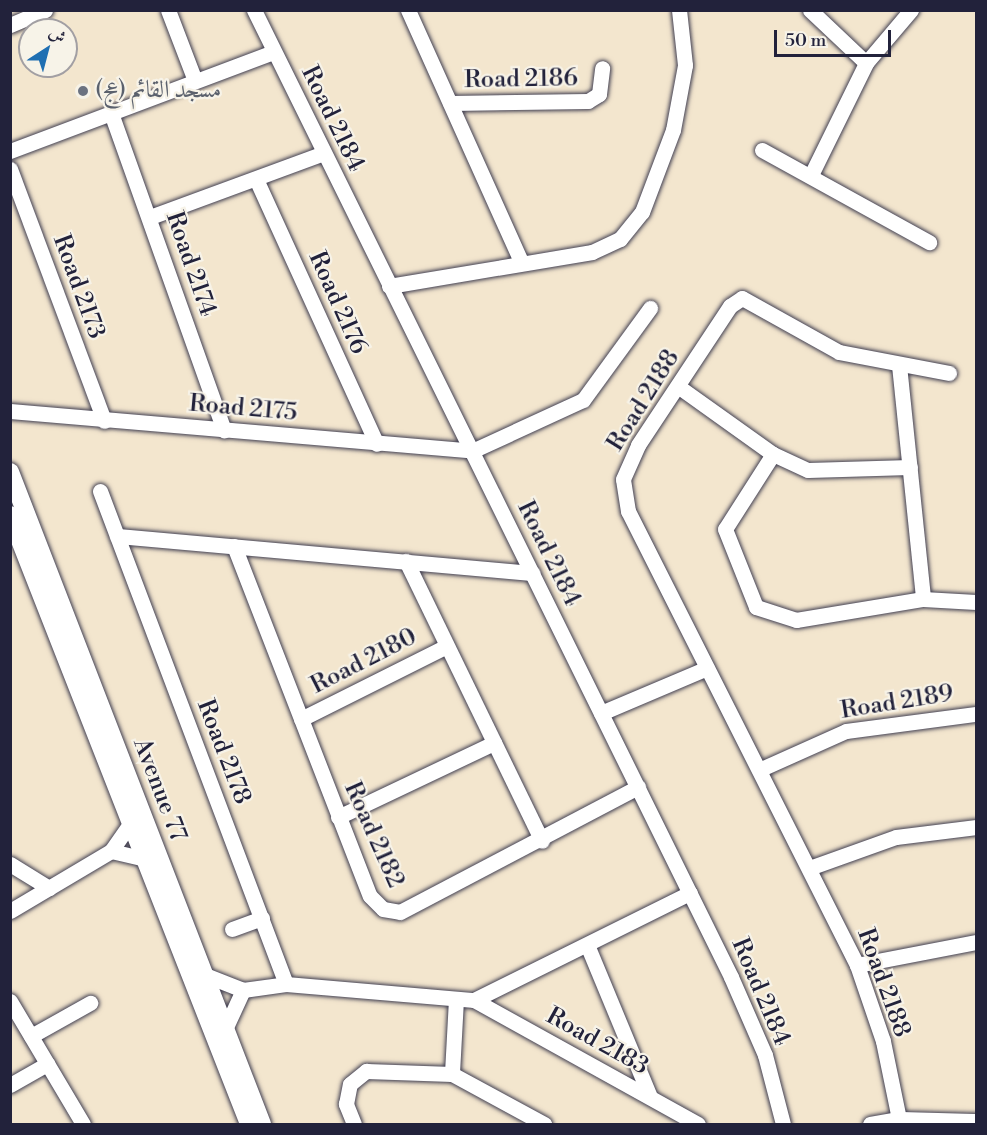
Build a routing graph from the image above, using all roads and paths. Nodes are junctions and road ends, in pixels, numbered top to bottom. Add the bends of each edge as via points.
1 (45, 10) edge
2 (168, 10) edge
3 (254, 10) edge
4 (408, 10) edge
5 (679, 10) edge
6 (810, 10) edge
7 (911, 10) edge
8 (10, 25) edge
9 (274, 52) junction
10 (866, 63) junction
11 (602, 68) dead end
12 (194, 78) junction
13 (450, 103) junction
14 (111, 113) junction
15 (762, 150) dead end
16 (10, 151) edge
17 (324, 153) junction
18 (10, 169) edge
19 (811, 175) junction
20 (256, 179) junction
21 (150, 217) junction
22 (929, 242) dead end
23 (521, 261) junction
24 (389, 286) junction
25 (650, 308) dead end
26 (898, 365) junction
27 (949, 373) dead end
28 (679, 387) junction
29 (10, 411) edge
30 (104, 421) junction
31 (224, 430) junction
32 (377, 444) junction
33 (472, 451) junction
34 (773, 454) junction
35 (910, 467) junction
36 (10, 472) edge
37 (100, 491) dead end
38 (10, 515) edge
39 (117, 536) junction
40 (234, 546) junction
41 (406, 561) junction
42 (532, 573) junction
43 (923, 599) junction
44 (976, 602) edge
45 (447, 646) junction
46 (707, 668) junction
47 (601, 713) junction
48 (976, 714) edge
49 (301, 719) junction
50 (494, 743) junction
51 (761, 770) junction
52 (638, 787) junction
53 (338, 817) junction
54 (129, 825) junction
55 (976, 826) edge
56 (542, 841) junction
57 (111, 851) junction
58 (142, 858) junction
59 (10, 864) edge
60 (812, 867) junction
61 (49, 888) junction
62 (690, 893) junction
63 (10, 911) edge
64 (261, 918) junction
65 (232, 929) dead end
66 (976, 942) edge
67 (588, 947) junction
68 (857, 965) junction
69 (205, 975) junction
70 (286, 984) junction
71 (243, 990) junction
72 (456, 999) junction
73 (474, 1000) junction
74 (10, 1002) edge
75 (90, 1003) dead end
76 (226, 1027) junction
77 (31, 1036) junction
78 (47, 1064) junction
79 (452, 1074) junction
80 (10, 1085) edge
81 (650, 1096) junction
82 (899, 1119) junction
83 (976, 1121) edge
84 (83, 1125) edge
85 (249, 1125) edge
86 (262, 1125) edge
87 (354, 1125) edge
88 (544, 1125) edge
89 (698, 1125) edge
90 (783, 1125) edge
91 (870, 1125) edge

1 - 8 street
2 - 12 street
3 - 9 street, Road 2184
4 - 13 street, Road 2186
5 - 23 street via 685,38 681,92 671,138 642,213 620,239 592,252
6 - 10 street
7 - 10 street
9 - 12 street
9 - 17 street, Road 2184
10 - 19 street
11 - 13 street, Road 2186 via 599,94 588,101
12 - 14 street
13 - 23 street, Road 2186
14 - 16 street
14 - 21 street, Road 2174
15 - 19 street
17 - 20 street
17 - 24 street, Road 2184
18 - 30 street, Road 2173
19 - 22 street
20 - 21 street
20 - 32 street, Road 2176
21 - 31 street, Road 2174
23 - 24 street
24 - 33 street, Road 2184
25 - 33 street via 583,400
26 - 27 street
26 - 28 street, Road 2188 via 839,351 742,298 730,306
26 - 35 street
28 - 34 street
28 - 46 street, Road 2188 via 638,445 623,479 628,511
29 - 30 street, Road 2175
30 - 31 street, Road 2175
31 - 32 street, Road 2175
32 - 33 street, Road 2175
33 - 42 street, Road 2184
34 - 35 street via 819,472
34 - 43 street via 725,529 756,607 796,620
35 - 43 street
36 - 69 street, Avenue 77
37 - 39 street, Road 2178
38 - 54 street, Avenue 77
39 - 40 street
39 - 64 street, Road 2178
40 - 41 street
40 - 49 street, Road 2182
41 - 42 street
41 - 45 street, Road 2180
42 - 47 street, Road 2184
43 - 44 street
45 - 49 street, Road 2180
45 - 50 street, Road 2180
46 - 47 street
46 - 51 street, Road 2188
47 - 52 street, Road 2184
48 - 51 street, Road 2189 via 846,731
49 - 53 street, Road 2182
50 - 53 street
50 - 56 street, Road 2180
51 - 60 street, Road 2188
52 - 56 street, Road 2182
52 - 62 street, Road 2184
53 - 56 street, Road 2182 via 370,896 383,909 400,912
54 - 57 street
54 - 58 street, Avenue 77
55 - 60 street via 885,840
57 - 58 street
57 - 61 street
58 - 85 street, Avenue 77
59 - 61 street
60 - 68 street, Road 2188
61 - 63 street
62 - 67 street, Road 2183
62 - 90 street, Road 2184 via 765,1055
64 - 65 street
64 - 70 street, Road 2178
66 - 68 street
67 - 73 street, Road 2183
67 - 81 street
68 - 82 street, Road 2188 via 883,1041
69 - 71 street, Road 2183
69 - 76 street, Avenue 77
70 - 71 street, Road 2183
70 - 72 street, Road 2183
71 - 76 street
72 - 73 street, Road 2183
72 - 79 street
73 - 81 street, Road 2183
74 - 77 street
75 - 77 street
76 - 86 street, Avenue 77
77 - 78 street
78 - 80 street
78 - 84 street
79 - 87 street via 366,1071 350,1084 346,1104
79 - 88 street
81 - 89 street, Road 2183
82 - 83 street
82 - 91 street

